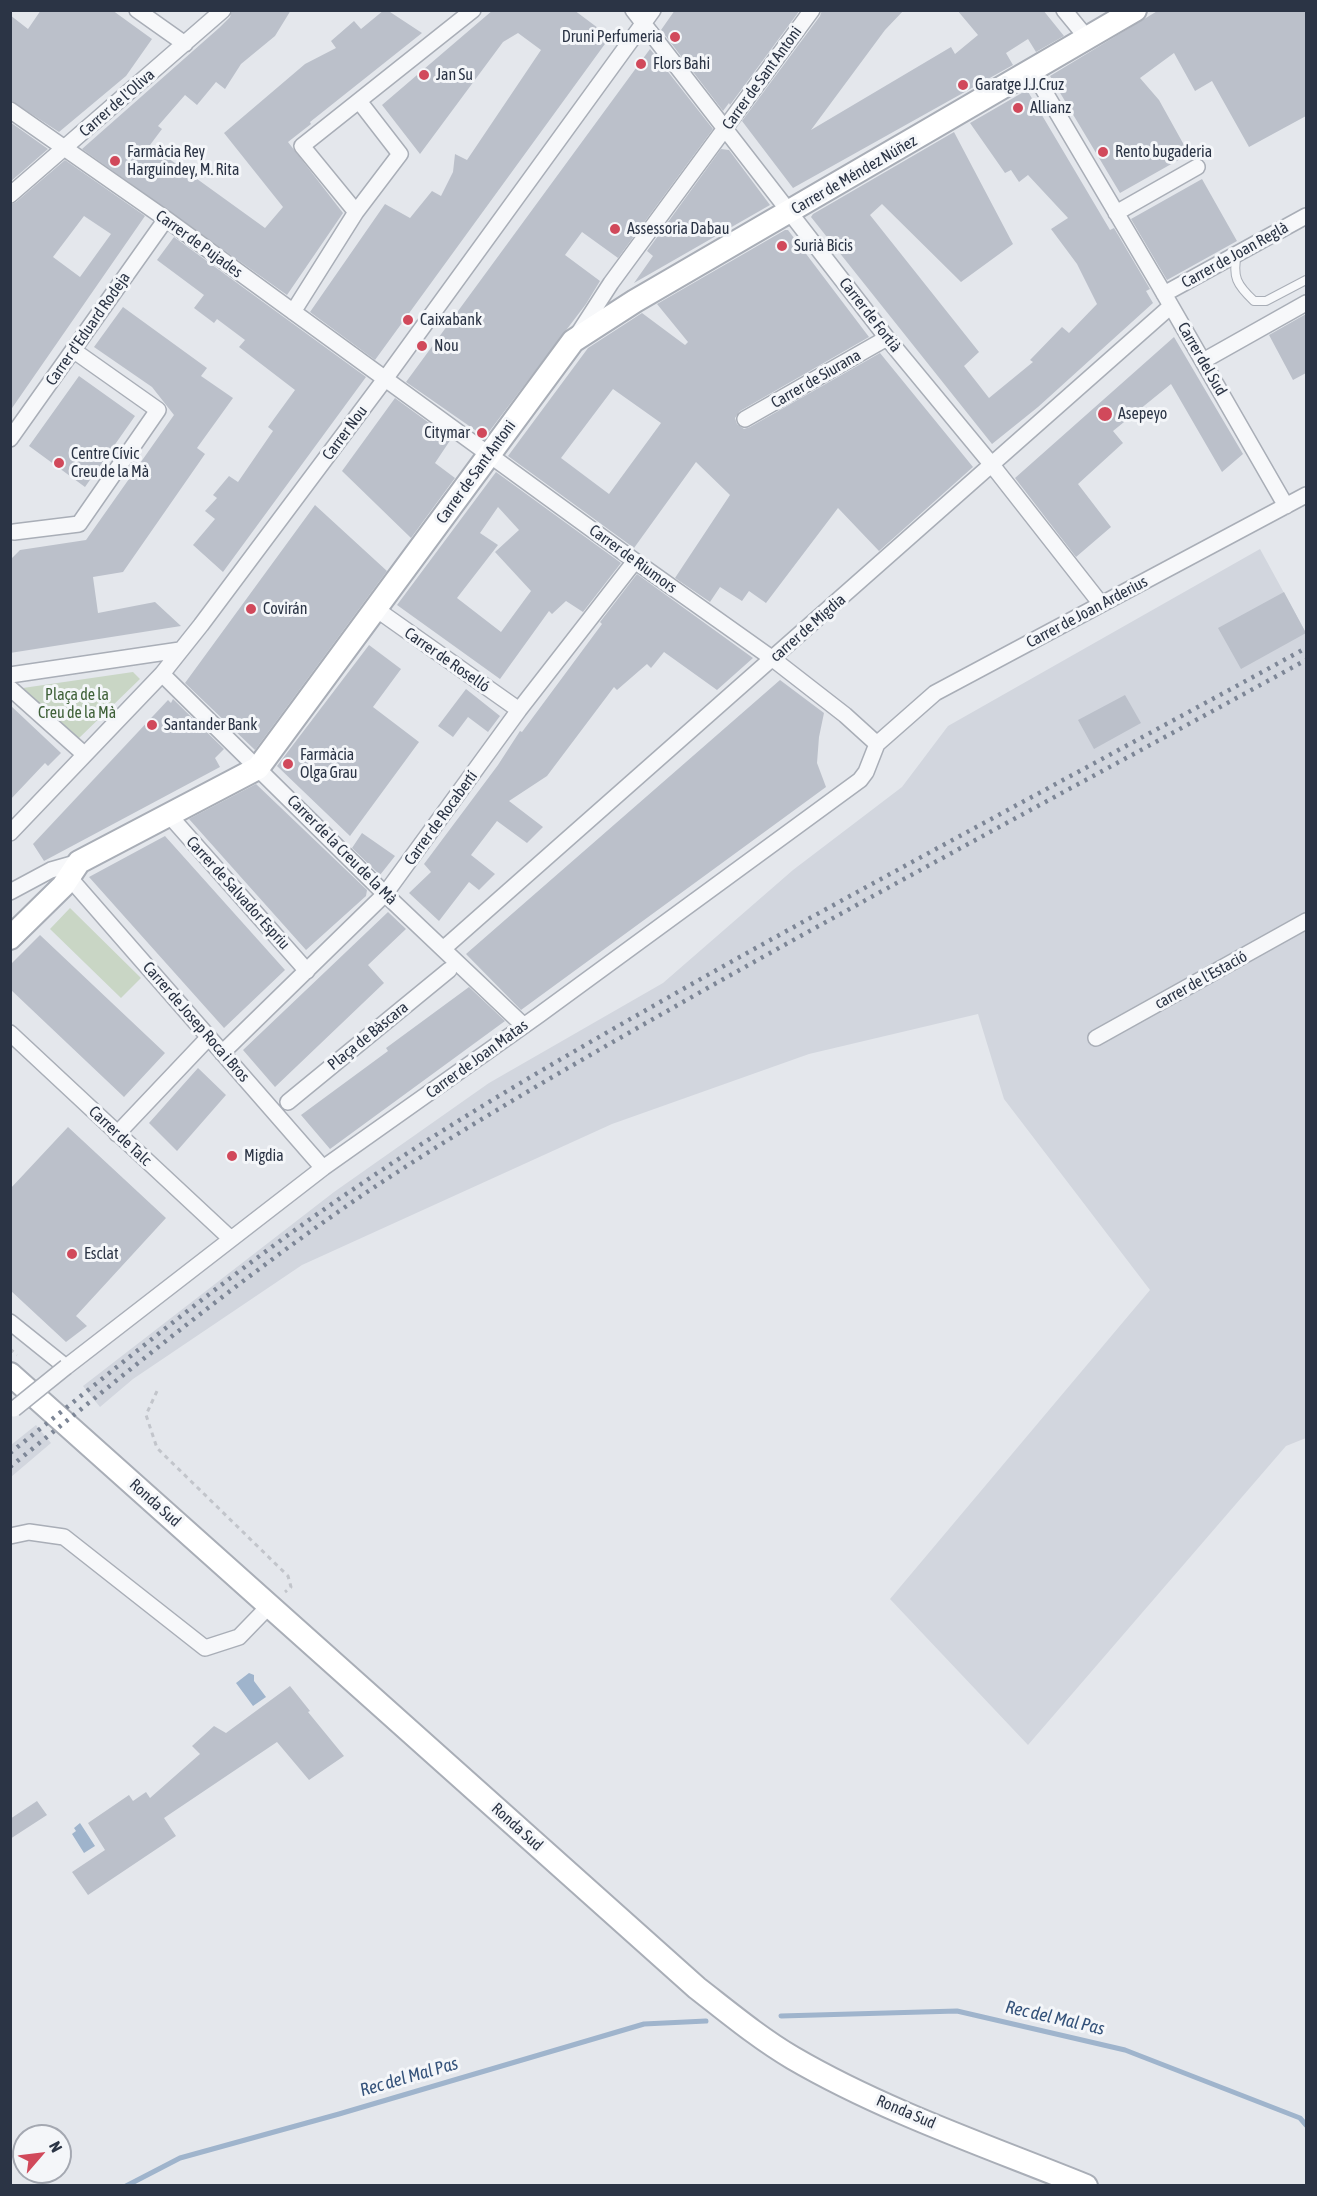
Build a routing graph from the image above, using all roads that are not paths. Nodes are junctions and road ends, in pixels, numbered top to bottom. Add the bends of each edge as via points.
1 (136, 10) edge
2 (223, 10) edge
3 (472, 10) edge
4 (633, 10) edge
5 (653, 10) edge
6 (812, 10) edge
7 (1064, 10) edge
8 (1136, 10) edge
9 (643, 24) junction
10 (1087, 38) junction
11 (185, 44) junction
12 (1033, 72) junction
13 (359, 101) junction
14 (10, 110) edge
15 (725, 128) junction
16 (64, 149) junction
17 (1197, 166) dead end
18 (10, 195) edge
19 (791, 211) junction
20 (356, 212) junction
21 (1116, 213) junction
22 (1306, 216) edge
23 (166, 219) junction
24 (1237, 254) junction
25 (1306, 280) edge
26 (611, 283) junction
27 (1168, 300) junction
28 (635, 301) junction
29 (1306, 303) edge
30 (293, 312) junction
31 (887, 338) junction
32 (573, 341) junction
33 (74, 350) junction
34 (1203, 361) junction
35 (385, 379) junction
36 (746, 419) dead end
37 (10, 439) edge
38 (488, 455) junction
39 (992, 465) junction
40 (1306, 495) edge
41 (1286, 506) junction
42 (12, 532) edge
43 (635, 561) junction
44 (1101, 604) junction
45 (376, 609) junction
46 (180, 650) junction
47 (773, 659) junction
48 (162, 674) junction
49 (10, 675) edge
50 (10, 688) edge
51 (519, 711) junction
52 (877, 744) junction
53 (84, 754) junction
54 (258, 768) junction
55 (169, 815) junction
56 (10, 833) edge
57 (74, 869) junction
58 (10, 892) edge
59 (385, 894) junction
60 (1306, 921) edge
61 (10, 938) edge
62 (443, 949) junction
63 (449, 970) dead end
64 (307, 971) junction
65 (523, 1025) junction
66 (10, 1033) edge
67 (208, 1037) junction
68 (1096, 1038) dead end
69 (222, 1053) junction
70 (288, 1102) dead end
71 (117, 1134) junction
72 (323, 1168) junction
73 (231, 1239) junction
74 (10, 1322) edge
75 (66, 1367) junction
76 (10, 1374) edge
77 (12, 1411) edge
78 (10, 1536) edge
79 (270, 1605) junction
80 (1086, 2186) edge

1 - 11 street
2 - 11 street, Carrer de l'Oliva
3 - 13 street
4 - 9 street, Carrer de Fortià
5 - 9 street, Carrer Nou
6 - 15 street, Carrer de Sant Antoni
7 - 10 street
8 - 10 street, Carrer de Méndez Núñez
9 - 15 street, Carrer de Fortià
9 - 35 street, Carrer Nou
10 - 12 street, Carrer de Méndez Núñez
11 - 16 street, Carrer de l'Oliva
12 - 19 street, Carrer de Méndez Núñez
12 - 21 street, Carrer del Sud
13 - 20 street via 400,154
13 - 20 street via 302,146
14 - 16 street, Carrer de Pujades
15 - 19 street, Carrer de Fortià
15 - 26 street, Carrer de Sant Antoni
16 - 18 street, Carrer de l'Oliva
16 - 23 street, Carrer de Pujades
17 - 21 street
19 - 28 street, Carrer de Méndez Núñez
19 - 31 street, Carrer de Fortià
20 - 30 street
21 - 27 street, Carrer del Sud
22 - 24 street, Carrer de Joan Reglà
23 - 30 street, Carrer de Pujades
23 - 33 street, Carrer d'Eduard Rodeja
24 - 25 lane via 1234,270 1240,288 1254,301 1266,301
24 - 27 street, Carrer de Joan Reglà
26 - 28 street via 619,295
26 - 32 street, Carrer de Sant Antoni
27 - 34 street, Carrer del Sud
27 - 39 street, carrer de Migdia
28 - 32 street, Carrer de Méndez Núñez
29 - 34 street
30 - 35 street, Carrer de Pujades
31 - 36 street, Carrer de Siurana
31 - 39 street, Carrer de Fortià
32 - 38 street, Carrer de Sant Antoni
33 - 37 street, Carrer d'Eduard Rodeja
33 - 42 street via 158,410 79,524
34 - 41 street, Carrer del Sud
35 - 38 street, Carrer de Riumors
35 - 46 street, Carrer Nou
38 - 43 street, Carrer de Riumors
38 - 45 street, Carrer de Sant Antoni
39 - 44 street, Carrer de Fortià
39 - 47 street, carrer de Migdia
40 - 41 street, Carrer de Joan Arderius
41 - 44 street, Carrer de Joan Arderius
43 - 47 street, Carrer de Riumors
43 - 51 street, Carrer de Rocabertí
44 - 52 street, Carrer de Joan Arderius via 935,693
45 - 51 street, Carrer de Roselló
45 - 54 street, Carrer de Sant Antoni
46 - 48 street, Carrer Nou
46 - 49 street
47 - 52 street, Carrer de Riumors
47 - 62 street, carrer de Migdia
48 - 53 street, Carrer Nou
48 - 54 street, Carrer de la Creu de la Mà
50 - 53 street
51 - 59 street, Carrer de Rocabertí
52 - 65 street, Carrer de Joan Matas via 860,780
53 - 56 street, Carrer Nou
54 - 55 street, Carrer de Sant Antoni
54 - 59 street, Carrer de la Creu de la Mà
55 - 57 street, Carrer de Sant Antoni
55 - 64 street, Carrer de Salvador Espriu
57 - 58 street, Carrer de Sant Antoni via 51,870
57 - 61 street, Carrer de Sant Antoni via 63,886
57 - 67 street, Carrer de Josep Roca i Bros
59 - 62 street, Carrer de la Creu de la Mà
59 - 64 street, Carrer de Rocabertí
60 - 68 street, carrer de l'Estació
62 - 65 street, Carrer de la Creu de la Mà
63 - 70 street, Plaça de Bàscara
64 - 69 street, Carrer de Rocabertí
65 - 72 street, Carrer de Joan Matas
66 - 71 street, Carrer de Talc
67 - 69 street, Carrer de Josep Roca i Bros
67 - 71 street
69 - 72 street, Carrer de Josep Roca i Bros
71 - 73 street, Carrer de Talc
72 - 73 street, Carrer de Joan Matas
73 - 75 street, Carrer de Joan Matas
74 - 75 street
75 - 77 street, Carrer de Joan Matas, bridge
76 - 79 street, Ronda Sud
78 - 79 street via 29,1532 64,1537 205,1648 239,1637
79 - 80 street, Ronda Sud via 697,1988 756,2034 863,2094

